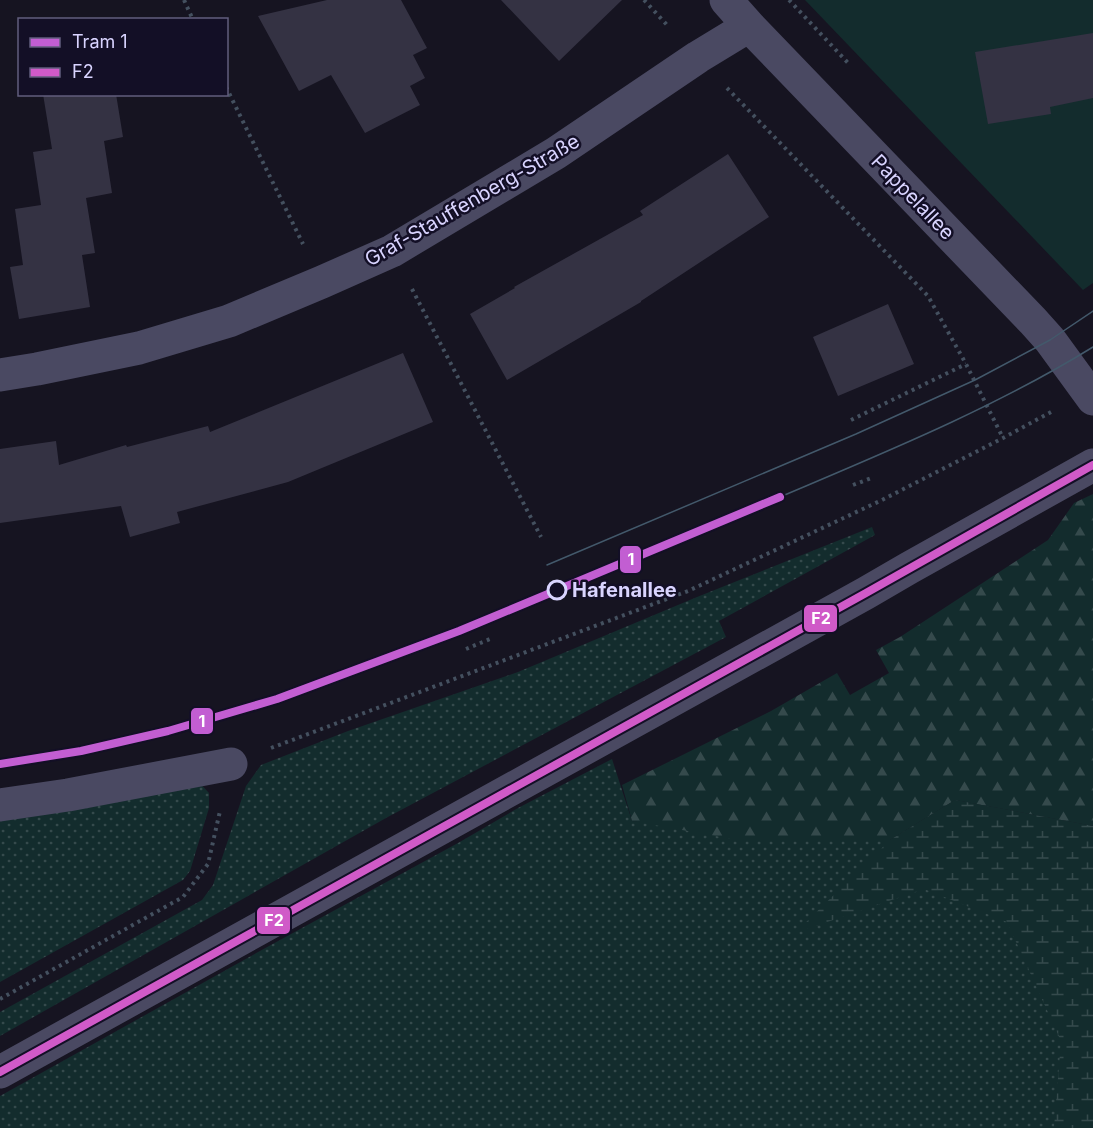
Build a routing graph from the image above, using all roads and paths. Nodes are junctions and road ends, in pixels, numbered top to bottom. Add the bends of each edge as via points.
1 (184, 0) edge
2 (644, 0) edge
3 (726, 0) edge
4 (192, 18) edge
5 (749, 26) junction
6 (698, 57) junction
7 (228, 91) edge
8 (392, 251) junction
9 (322, 282) junction
10 (966, 364) junction
11 (0, 375) edge
12 (1093, 399) edge
13 (850, 420) dead end
14 (1093, 465) edge
15 (874, 477) dead end
16 (853, 485) dead end
17 (541, 537) dead end
18 (490, 639) dead end
19 (466, 649) dead end
20 (231, 764) junction
21 (0, 805) edge
22 (0, 999) edge
23 (0, 1072) edge

1 - 4 path
2 - 6 path
3 - 5 street, Pappelallee
5 - 6 street, Graf-Stauffenberg-Straße
5 - 12 street, Pappelallee via 1033,321
6 - 8 street, Graf-Stauffenberg-Straße via 556,153
6 - 10 path via 928,296
7 - 9 path
8 - 9 street, Graf-Stauffenberg-Straße
8 - 17 path
9 - 11 street, Graf-Stauffenberg-Straße via 229,321 139,348
10 - 13 path
10 - 20 path via 1003,438 688,591
14 - 23 street
15 - 16 path
18 - 19 path
20 - 21 street
20 - 22 path via 208,864 183,897

